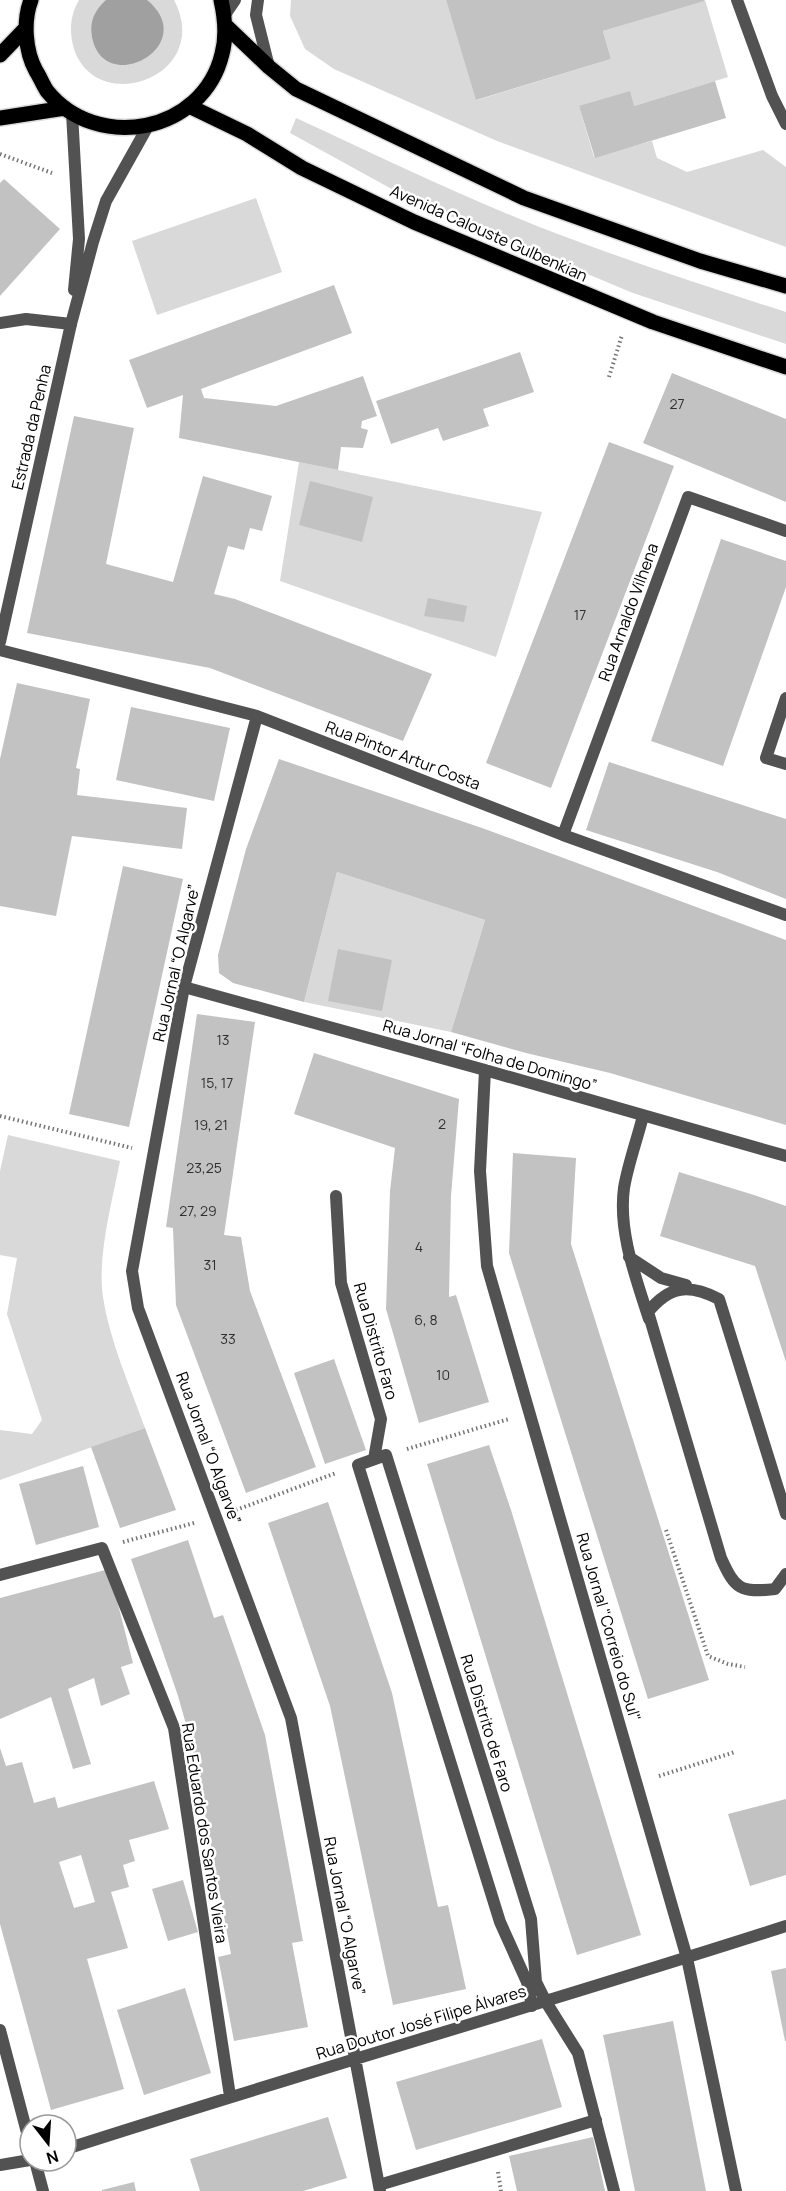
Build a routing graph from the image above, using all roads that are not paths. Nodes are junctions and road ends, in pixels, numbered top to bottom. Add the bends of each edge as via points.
1 (31, 0) edge
2 (220, 0) edge
3 (235, 0) edge
4 (258, 0) edge
5 (737, 0) edge
6 (225, 20) junction
7 (26, 28) junction
8 (0, 55) edge
9 (269, 67) junction
10 (189, 106) junction
11 (68, 111) junction
12 (0, 118) edge
13 (786, 124) edge
14 (148, 126) junction
15 (786, 286) edge
16 (0, 323) edge
17 (71, 324) junction
18 (786, 367) edge
19 (786, 531) edge
20 (0, 642) edge
21 (0, 650) edge
22 (786, 698) edge
23 (257, 716) junction
24 (786, 764) edge
25 (563, 835) junction
26 (786, 915) edge
27 (184, 987) junction
28 (485, 1070) junction
29 (643, 1116) junction
30 (786, 1156) edge
31 (336, 1196) dead end
32 (629, 1257) junction
33 (702, 1290) junction
34 (654, 1337) junction
35 (380, 1457) junction
36 (786, 1514) edge
37 (786, 1574) edge
38 (0, 1575) edge
39 (780, 1586) edge
40 (786, 1926) edge
41 (687, 1958) junction
42 (546, 2002) junction
43 (532, 2006) junction
44 (0, 2030) edge
45 (355, 2060) junction
46 (230, 2096) junction
47 (22, 2113) edge
48 (597, 2120) junction
49 (78, 2145) edge
50 (18, 2162) edge
51 (0, 2166) edge
52 (38, 2173) edge
53 (380, 2188) edge
54 (43, 2191) edge
55 (614, 2191) edge
56 (736, 2191) edge

1 - 7 main road
2 - 6 main road
3 - 6 street
4 - 9 street via 256,15
5 - 13 street
6 - 9 main road
6 - 10 main road via 222,55 209,83
7 - 8 main road
7 - 11 main road via 31,61 47,91
9 - 15 main road via 296,89 524,198 700,261
10 - 14 main road
10 - 18 main road, Avenida Calouste Gulbenkian via 247,134 302,168 414,222 629,313
11 - 12 main road
11 - 14 main road via 96,124 122,129
11 - 17 street via 79,239
14 - 17 street via 106,201
16 - 17 street via 26,319
17 - 20 street, Estrada da Penha
19 - 25 street, Rua Arnaldo Vilhena via 688,497
21 - 23 street, Rua Pintor Artur Costa
22 - 24 street via 766,758
23 - 25 street, Rua Pintor Artur Costa
23 - 27 street, Rua Jornal “O Algarve”
25 - 26 street, Rua Pintor Artur Costa
27 - 28 street, Rua Jornal “Folha de Domingo”
27 - 45 street, Rua Jornal “O Algarve” via 132,1271 138,1308 291,1718
28 - 29 street, Rua Jornal “Folha de Domingo”
28 - 41 street, Rua Jornal "Correio do Sul" via 480,1171 487,1266
29 - 30 street, Rua Jornal “Folha de Domingo”
29 - 32 street via 624,1189
31 - 35 street, Rua Distrito Faro via 341,1283 381,1419
32 - 33 street via 661,1278
32 - 34 street
33 - 34 street via 676,1289 659,1299 648,1312
33 - 36 street via 719,1299 725,1314
34 - 39 street via 730,1577 740,1588 759,1591
35 - 42 street, Rua Distrito de Faro via 531,1919 536,1982
35 - 43 street via 358,1465 500,1922
37 - 39 street
38 - 46 street, Rua Eduardo dos Santos Vieira via 102,1548 174,1728
40 - 41 street, Rua Doutor José Filipe Álvares
41 - 42 street, Rua Doutor José Filipe Álvares
41 - 56 street, Rua Jornal "Correio do Sul"
42 - 43 street, Rua Doutor José Filipe Álvares
42 - 48 street, Rua Distrito de Faro via 578,2053
43 - 45 street, Rua Doutor José Filipe Álvares
44 - 47 street
45 - 46 street, Rua Doutor José Filipe Álvares
45 - 53 street, Rua Jornal “O Algarve”
46 - 49 street, Rua Doutor José Filipe Álvares
48 - 53 street
48 - 55 street, Rua Distrito de Faro
50 - 51 street
52 - 54 street

